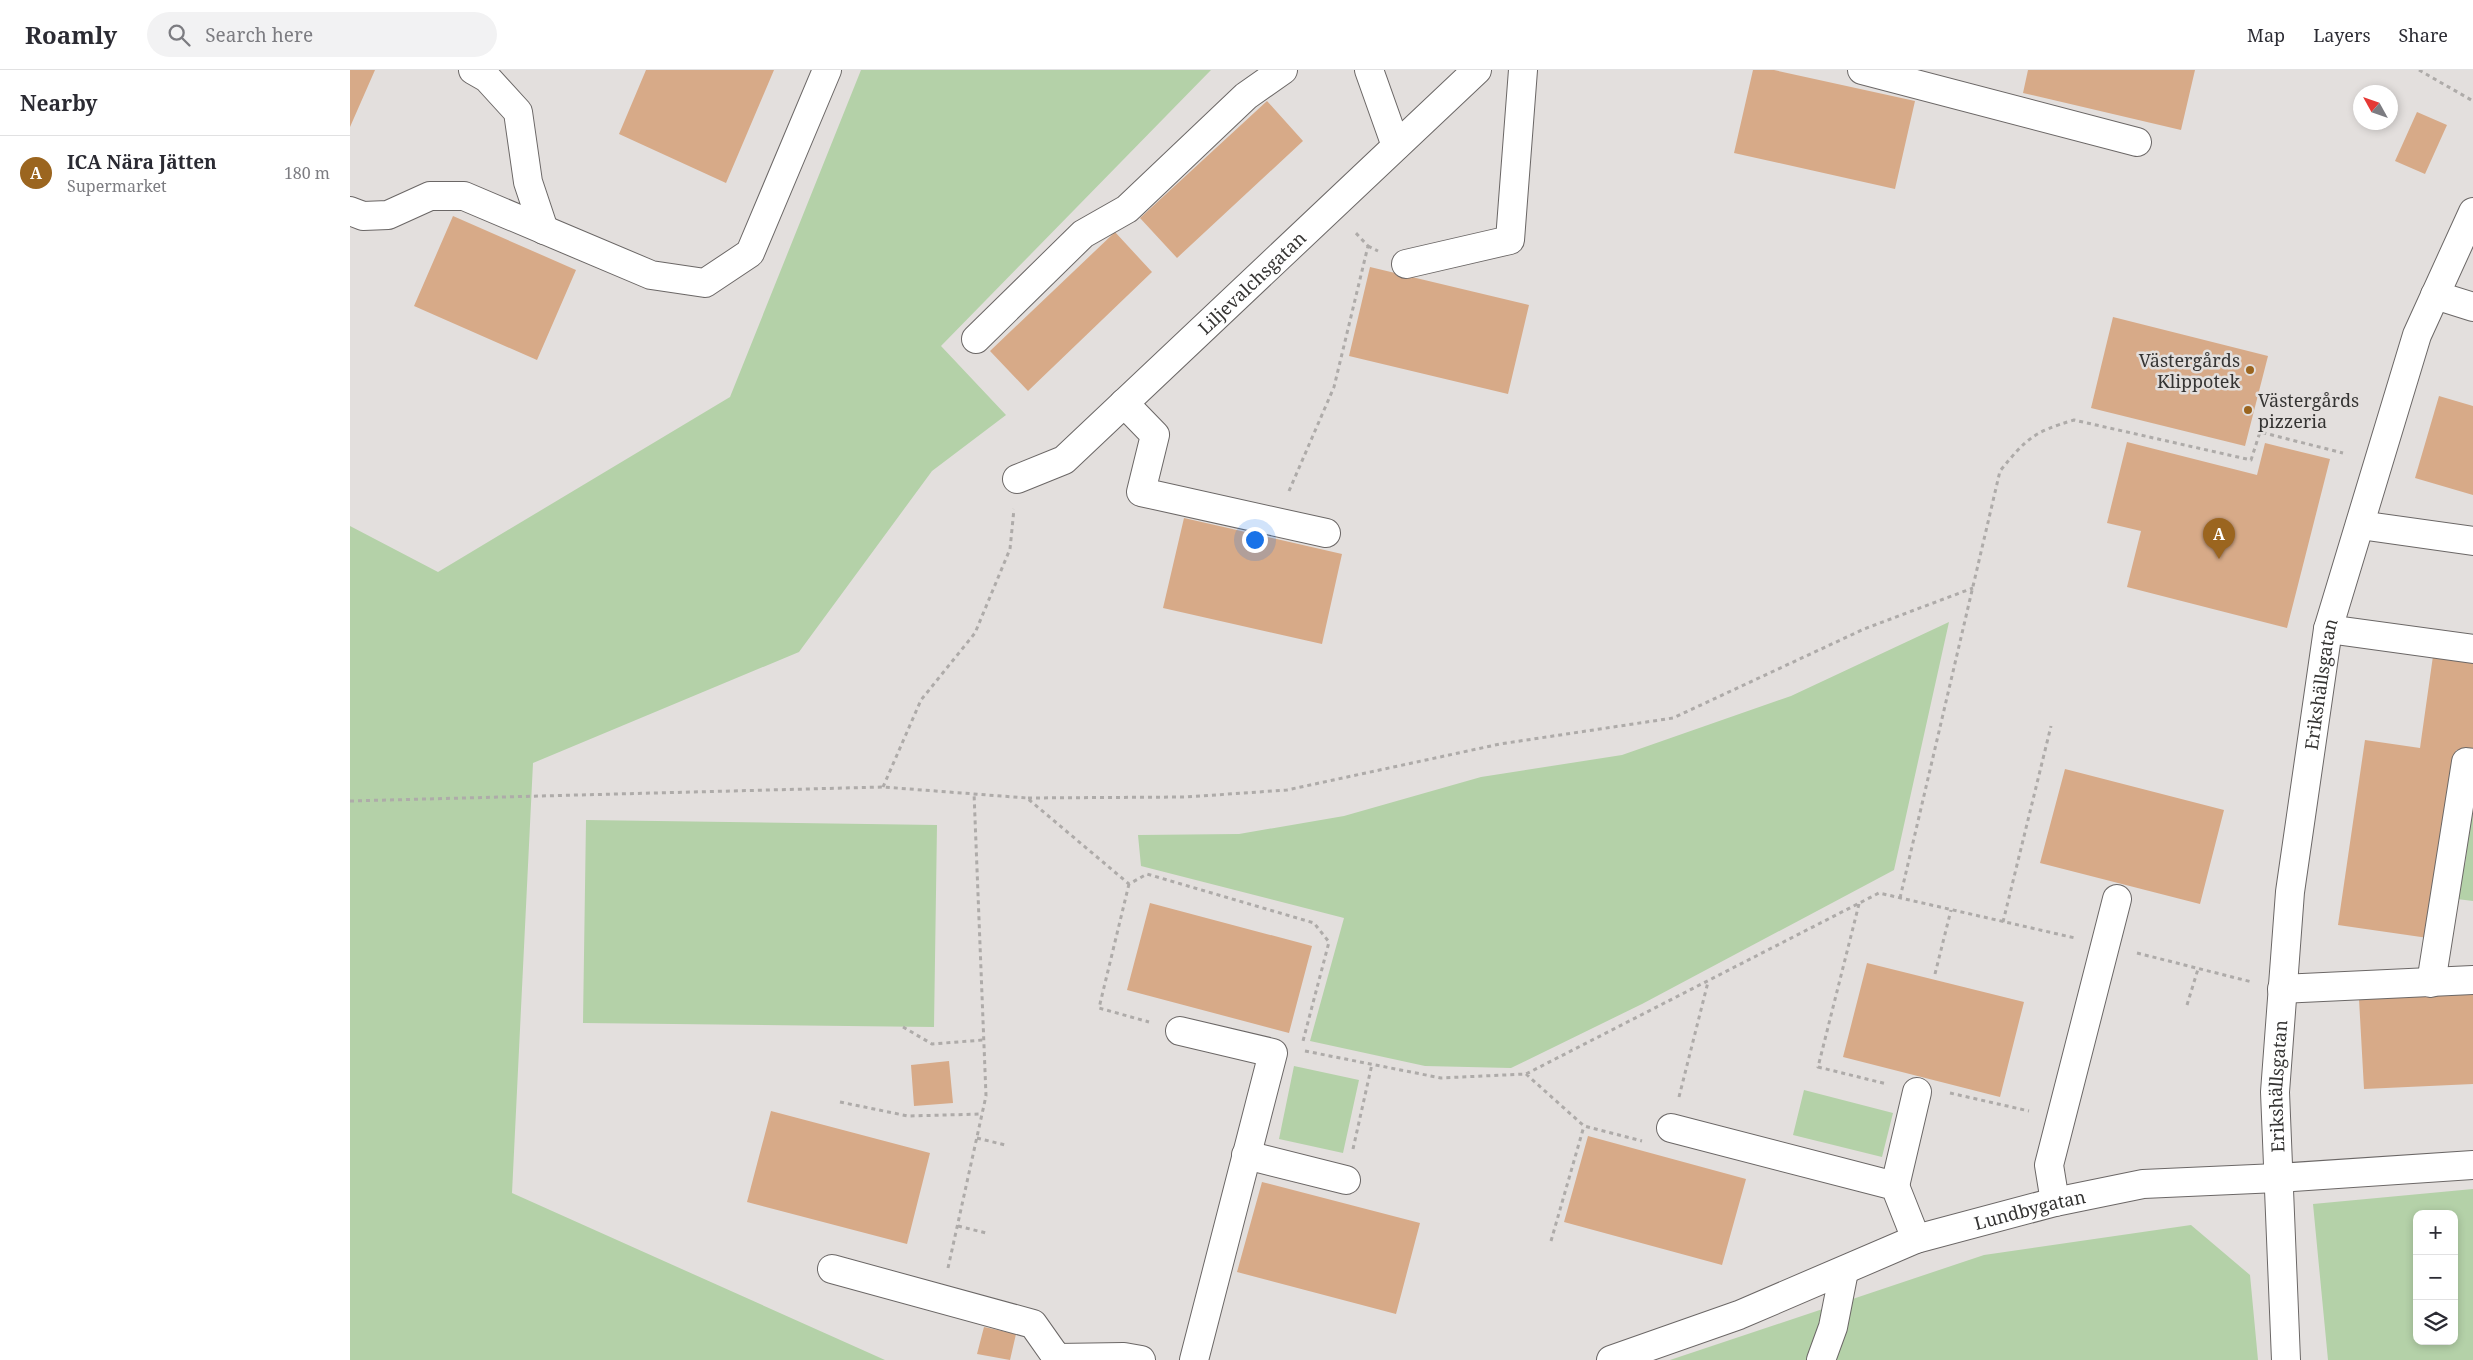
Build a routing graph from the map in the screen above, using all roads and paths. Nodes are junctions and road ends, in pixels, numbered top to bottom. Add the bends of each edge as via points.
1 (473, 70) edge
2 (827, 70) edge
3 (1283, 70) edge
4 (1369, 70) edge
5 (1477, 70) edge
6 (1523, 70) edge
7 (1862, 70) edge
8 (2419, 70) edge
9 (2473, 101) edge
10 (2136, 142) dead end
11 (1396, 146) junction
12 (1331, 208) junction
13 (350, 211) edge
14 (2473, 212) edge
15 (544, 230) junction
16 (1406, 264) dead end
17 (2435, 295) junction
18 (2473, 307) edge
19 (976, 339) dead end
20 (1124, 403) junction
21 (2343, 453) dead end
22 (1017, 479) joint
23 (1276, 522) junction
24 (2360, 525) junction
25 (1326, 533) dead end
26 (2473, 541) edge
27 (1973, 588) junction
28 (2328, 629) junction
29 (2473, 649) edge
30 (2051, 726) dead end
31 (2473, 763) edge
32 (883, 787) junction
33 (974, 793) junction
34 (1027, 798) junction
35 (350, 801) edge
36 (1129, 884) junction
37 (1900, 898) junction
38 (2117, 899) dead end
39 (1859, 903) junction
40 (1951, 910) junction
41 (2002, 922) junction
42 (2106, 945) junction
43 (2198, 969) junction
44 (1935, 974) dead end
45 (2473, 980) edge
46 (1708, 981) junction
47 (2431, 982) junction
48 (2282, 989) junction
49 (2187, 1005) dead end
50 (903, 1027) dead end
51 (1180, 1031) joint
52 (983, 1040) junction
53 (1372, 1064) junction
54 (1526, 1074) junction
55 (1917, 1092) junction
56 (840, 1102) dead end
57 (982, 1114) junction
58 (2060, 1119) junction
59 (1584, 1126) junction
60 (1671, 1128) junction
61 (977, 1138) junction
62 (1005, 1145) dead end
63 (1246, 1155) junction
64 (2473, 1165) edge
65 (2277, 1178) junction
66 (1346, 1180) joint
67 (1896, 1186) junction
68 (2055, 1202) junction
69 (958, 1226) junction
70 (986, 1233) dead end
71 (1916, 1239) junction
72 (1551, 1241) dead end
73 (832, 1269) dead end
74 (1844, 1271) junction
75 (941, 1299) junction
76 (1141, 1360) edge
77 (1194, 1360) edge
78 (1611, 1360) edge
79 (1821, 1360) edge
80 (2286, 1360) edge

1 - 15 street via 487,78 518,112 528,182
2 - 15 street via 750,253 705,283 651,275
3 - 19 street via 1246,96 1127,209 1083,234
4 - 11 street
5 - 11 street, Liljevalchsgatan
6 - 16 street via 1510,240
7 - 10 street
8 - 9 path
11 - 12 street, Liljevalchsgatan
12 - 20 street, Liljevalchsgatan
12 - 23 path via 1368,246 1334,387
13 - 15 street via 363,216 388,215 430,196 464,196
14 - 17 street, Erikshällsgatan
17 - 18 street
17 - 24 street, Erikshällsgatan via 2417,335
20 - 22 street, Liljevalchsgatan via 1064,460
20 - 23 street via 1155,435 1141,492
21 - 27 path via 2260,432 2251,460 2074,420 2046,428 2022,444 2000,472
22 - 32 path via 1010,549 975,633 921,700
23 - 25 street
24 - 26 street
24 - 28 street, Erikshällsgatan
27 - 34 path via 1864,629 1673,718 1500,744 1288,790 1186,797
27 - 37 path
28 - 29 street
28 - 48 street, Erikshällsgatan via 2290,892
30 - 41 path
31 - 47 street via 2466,762
32 - 33 path
32 - 35 path
33 - 34 path
33 - 52 path
34 - 36 path
36 - 51 path via 1099,1008
36 - 53 path via 1147,874 1314,923 1329,942 1301,1050
37 - 39 path via 1879,893
37 - 40 path
38 - 42 street
39 - 46 path
39 - 55 path via 1818,1066
40 - 41 path
40 - 44 path
41 - 42 path
42 - 43 path
42 - 58 street
43 - 48 path
43 - 49 path
45 - 47 street
46 - 54 path
46 - 60 path
47 - 48 street
48 - 65 street, Erikshällsgatan via 2275,1092
50 - 52 path via 932,1044
51 - 63 street via 1273,1053
52 - 57 path via 986,1096
53 - 54 path via 1441,1078
53 - 66 path
54 - 59 path
55 - 58 path via 1937,1090
55 - 67 street
56 - 57 path via 908,1116
57 - 61 path
58 - 68 street via 2049,1165
59 - 60 path via 1649,1143
59 - 72 path
60 - 67 street
61 - 62 path
61 - 69 path
63 - 66 street
63 - 77 street
64 - 65 street, Lundbygatan
65 - 68 street, Lundbygatan via 2143,1184
65 - 80 street, Erikshällsgatan
67 - 71 street
68 - 71 street, Lundbygatan
69 - 70 path
69 - 75 path
71 - 74 street, Lundbygatan
73 - 75 street
74 - 78 street, Lundbygatan via 1739,1315
74 - 79 street via 1833,1328
75 - 76 street via 1033,1324 1057,1358 1124,1356

